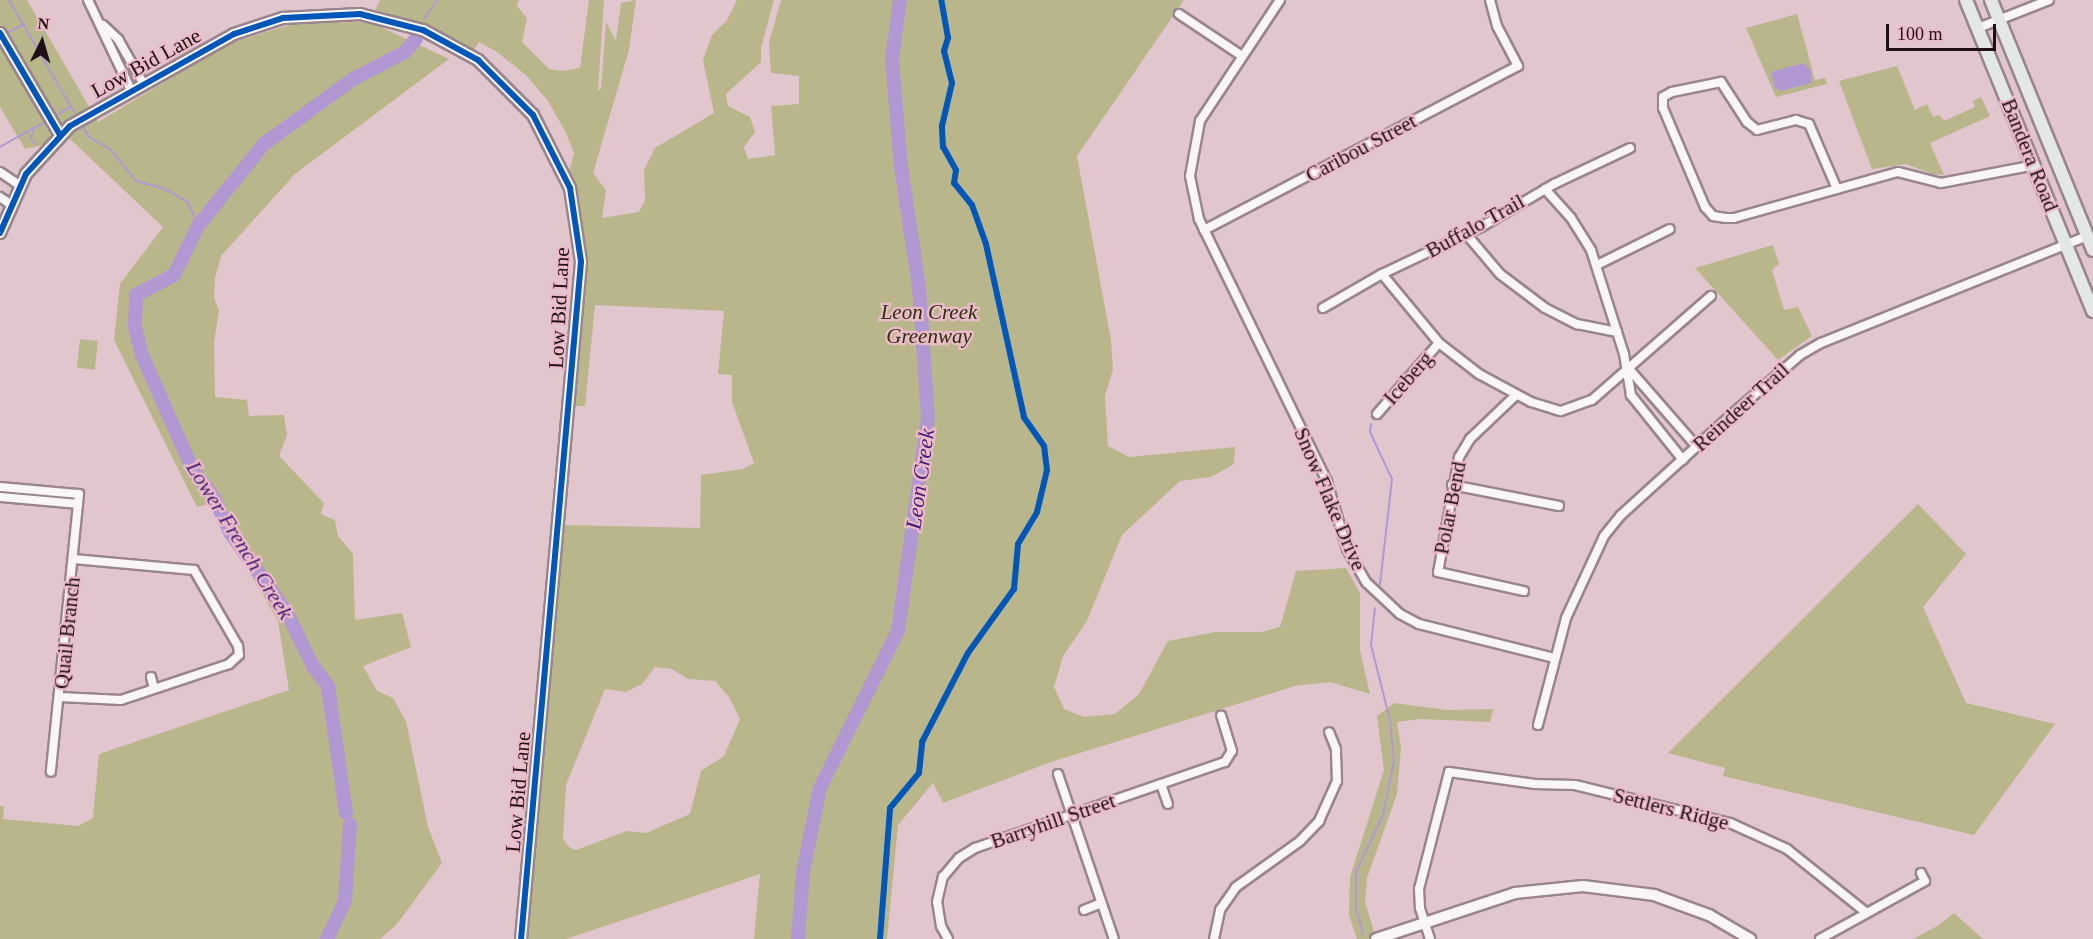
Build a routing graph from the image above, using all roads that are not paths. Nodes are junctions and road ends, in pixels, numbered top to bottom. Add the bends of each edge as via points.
1 (88, 0) edge
2 (1280, 0) edge
3 (1490, 0) edge
4 (1966, 0) edge
5 (1992, 0) edge
6 (2049, 0) edge
7 (1179, 14) dead end
8 (2001, 21) junction
9 (102, 24) junction
10 (1978, 28) junction
11 (0, 33) edge
12 (1242, 56) junction
13 (143, 83) junction
14 (130, 90) junction
15 (60, 135) junction
16 (1630, 148) dead end
17 (2035, 165) junction
18 (0, 172) edge
19 (19, 185) junction
20 (1545, 189) junction
21 (1837, 189) junction
22 (0, 197) edge
23 (10, 204) junction
24 (1670, 229) dead end
25 (1204, 230) junction
26 (0, 233) edge
27 (1467, 235) junction
28 (2087, 236) junction
29 (2066, 245) junction
30 (2093, 250) edge
31 (1597, 265) junction
32 (1382, 274) junction
33 (1710, 296) dead end
34 (1323, 308) dead end
35 (2093, 311) edge
36 (1617, 332) junction
37 (1439, 343) junction
38 (1629, 369) junction
39 (1516, 395) junction
40 (1377, 414) dead end
41 (1697, 447) junction
42 (1683, 460) junction
43 (1452, 485) junction
44 (0, 487) edge
45 (0, 497) edge
46 (78, 504) junction
47 (1559, 506) dead end
48 (74, 560) junction
49 (1524, 591) dead end
50 (1554, 658) junction
51 (151, 677) dead end
52 (154, 689) junction
53 (60, 697) junction
54 (1221, 716) dead end
55 (1538, 725) dead end
56 (1329, 732) dead end
57 (51, 772) dead end
58 (1058, 774) dead end
59 (1161, 784) junction
60 (1168, 804) dead end
61 (1070, 815) junction
62 (1921, 873) dead end
63 (1101, 903) junction
64 (1084, 910) dead end
65 (1867, 913) junction
66 (1424, 922) junction
67 (521, 939) edge
68 (948, 939) edge
69 (1114, 939) edge
70 (1214, 939) edge
71 (1376, 939) edge
72 (1430, 939) edge
73 (1750, 939) edge
74 (1820, 939) edge

1 - 9 street
2 - 12 street, Snow Flake Drive
3 - 25 street, Caribou Street via 1497,26 1518,66
4 - 10 main road, Bandera Road
5 - 8 main road, Bandera Road
6 - 8 street
7 - 12 street
8 - 10 street
8 - 28 main road, Bandera Road
9 - 13 street via 118,39
9 - 14 street via 107,46
10 - 17 main road, Bandera Road
11 - 15 street
12 - 25 street, Snow Flake Drive via 1206,109 1192,147 1192,191
13 - 14 street, Low Bid Lane
13 - 67 street, Low Bid Lane via 258,25 335,13 386,18 458,46 499,77 533,115 565,174 578,227 580,284
14 - 15 street, Low Bid Lane
15 - 19 street, Low Bid Lane
16 - 20 street, Buffalo Trail
17 - 21 street via 1941,183 1898,172
17 - 29 main road, Bandera Road
18 - 19 street
19 - 23 street, Low Bid Lane
20 - 27 street, Buffalo Trail
20 - 31 street via 1582,234
21 - 21 street via 1734,218 1713,216 1705,207 1663,108 1663,98 1672,92 1721,82 1747,122 1757,130 1796,120 1809,124
22 - 23 street
23 - 26 street, Low Bid Lane
24 - 31 street
25 - 50 street, Snow Flake Drive via 1327,482 1347,549 1367,583 1400,614 1419,624
27 - 32 street, Buffalo Trail
27 - 36 street via 1500,274 1545,308 1577,324
28 - 29 street, Reindeer Trail
28 - 30 main road, Bandera Road
29 - 35 main road, Bandera Road
29 - 41 street, Reindeer Trail via 1821,343 1786,367
31 - 36 street
32 - 34 street, Buffalo Trail
32 - 37 street
33 - 38 street
36 - 38 street
37 - 39 street via 1479,374
37 - 40 street, Iceberg
38 - 39 street via 1592,400 1573,410 1551,410
38 - 41 street
38 - 42 street via 1631,395
39 - 43 street, Polar Bend via 1470,439 1456,464
41 - 42 street, Reindeer Trail
42 - 50 street, Reindeer Trail via 1621,515 1604,537 1566,618
43 - 47 street
43 - 49 street, Polar Bend via 1438,572
44 - 46 street, Quail Branch via 79,494
45 - 46 street
46 - 48 street, Quail Branch
48 - 52 street via 194,570 238,646 239,656 230,664
48 - 53 street, Quail Branch
50 - 55 street, Reindeer Trail
51 - 52 street
52 - 53 street via 113,701
53 - 57 street, Quail Branch
54 - 59 street, Barryhill Street via 1231,754 1225,762
56 - 70 street via 1336,749 1337,781 1319,821 1300,841 1236,887 1220,910
58 - 61 street
59 - 60 street
59 - 61 street, Barryhill Street
61 - 63 street
61 - 68 street, Barryhill Street via 975,848 950,867 937,902 940,926
62 - 65 street via 1925,881
63 - 64 street
63 - 69 street
65 - 66 street, Settlers Ridge via 1787,849 1730,823 1575,785 1449,772 1420,882
65 - 74 street
66 - 71 street
66 - 72 street
66 - 73 street via 1515,893 1548,887 1602,886 1685,904

